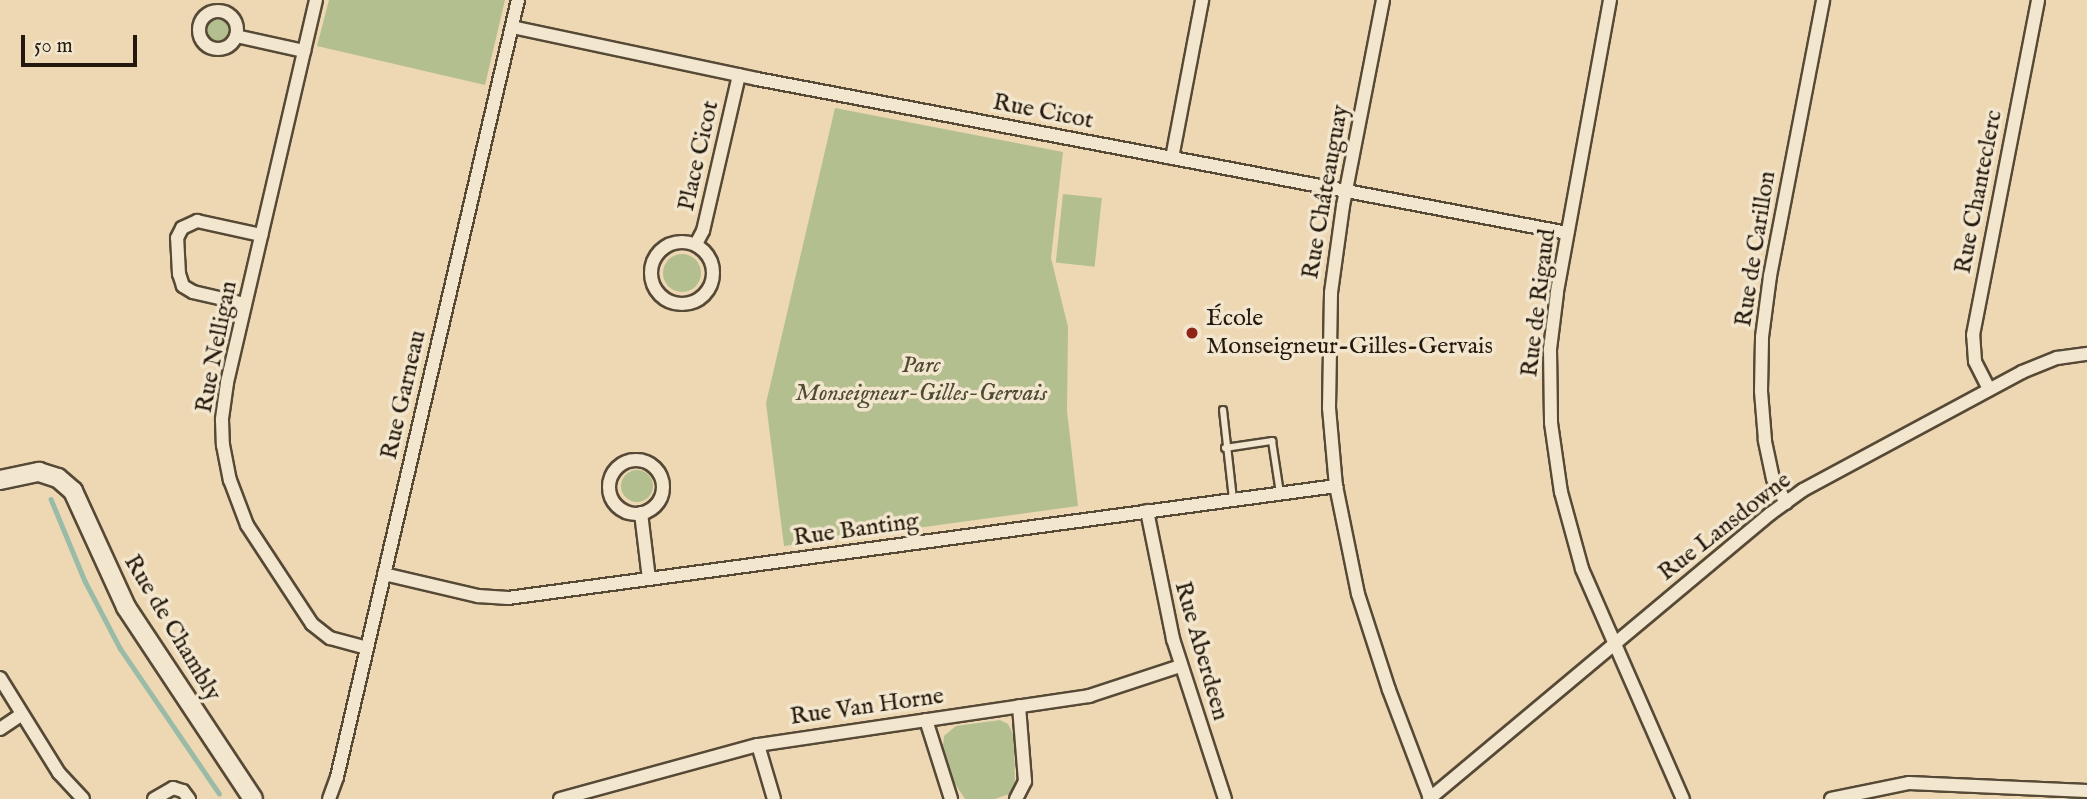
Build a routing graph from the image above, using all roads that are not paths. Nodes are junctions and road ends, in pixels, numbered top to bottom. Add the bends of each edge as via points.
1 (316, 0) edge
2 (519, 0) edge
3 (1202, 0) edge
4 (1383, 0) edge
5 (1610, 0) edge
6 (1824, 0) edge
7 (2038, 0) edge
8 (512, 27) junction
9 (236, 36) dead end
10 (304, 51) junction
11 (739, 75) junction
12 (1172, 158) junction
13 (1346, 191) junction
14 (1567, 233) junction
15 (261, 235) junction
16 (696, 244) junction
17 (245, 304) junction
18 (2087, 354) edge
19 (1989, 389) junction
20 (1223, 410) dead end
21 (1225, 448) junction
22 (0, 480) edge
23 (1336, 486) junction
24 (1280, 493) junction
25 (1233, 499) junction
26 (1786, 503) junction
27 (1147, 511) junction
28 (641, 513) junction
29 (384, 575) junction
30 (649, 579) junction
31 (1613, 645) junction
32 (367, 648) junction
33 (1180, 666) junction
34 (0, 678) edge
35 (1019, 706) junction
36 (21, 715) junction
37 (926, 720) junction
38 (0, 729) edge
39 (758, 745) junction
40 (2087, 791) edge
41 (83, 799) edge
42 (154, 799) edge
43 (189, 799) edge
44 (253, 799) edge
45 (329, 799) edge
46 (560, 799) edge
47 (774, 799) edge
48 (951, 799) edge
49 (1016, 799) edge
50 (1225, 799) edge
51 (1429, 799) edge
52 (1683, 799) edge
53 (1831, 799) edge

1 - 10 street, Rue Nelligan
2 - 8 street, Rue Garneau
3 - 12 street
4 - 13 street, Rue Châteauguay
5 - 14 street, Rue de Rigaud
6 - 26 street, Rue de Carillon via 1762,337 1760,391 1765,440 1773,479
7 - 19 street, Rue Chanteclerc via 1972,341 1975,361
8 - 11 street, Rue Cicot
8 - 29 street, Rue Garneau
9 - 10 street
10 - 15 street, Rue Nelligan
11 - 12 street, Rue Cicot
11 - 16 street, Place Cicot via 703,231
12 - 13 street, Rue Cicot
13 - 14 street, Rue Cicot
13 - 23 street, Rue Châteauguay via 1329,316 1328,382
14 - 31 street, Rue de Rigaud via 1550,349 1554,446 1571,536
15 - 17 street, Rue Nelligan
15 - 17 street via 197,221 182,228 177,239 183,286
16 - 16 street, Place Cicot via 674,243 657,253 652,262 652,282 673,303 694,302 709,288 713,267
17 - 32 street, Rue Nelligan via 222,420 234,493 255,539 316,629 330,638
18 - 19 street, Rue Lansdowne via 2050,360
19 - 26 street, Rue Lansdowne via 1842,467
20 - 21 lane
21 - 24 lane via 1272,441
21 - 25 lane
22 - 44 street, Rue de Chambly via 33,471 58,478 77,497 116,589 152,651
23 - 24 street, Rue Banting
23 - 51 street, Rue Châteauguay via 1347,550 1371,638
24 - 25 street, Rue Banting
25 - 27 street, Rue Banting
26 - 31 street, Rue Lansdowne
27 - 30 street, Rue Banting
27 - 33 street, Rue Aberdeen
28 - 28 street via 656,506 663,482 647,462 631,461 615,470 611,496 623,510
28 - 30 street
29 - 30 street, Rue Banting via 498,598
29 - 32 street, Rue Garneau
31 - 51 street, Rue Lansdowne
31 - 52 street, Rue de Rigaud
32 - 45 street, Rue Garneau
33 - 35 street, Rue Van Horne via 1098,695
33 - 50 street, Rue Aberdeen
34 - 36 street
35 - 37 street, Rue Van Horne
35 - 49 street via 1025,781
36 - 38 street
36 - 41 street via 59,773
37 - 39 street, Rue Van Horne
37 - 48 street
39 - 46 street, Rue Van Horne
39 - 47 street
40 - 53 street via 1909,783
42 - 43 street via 173,788

